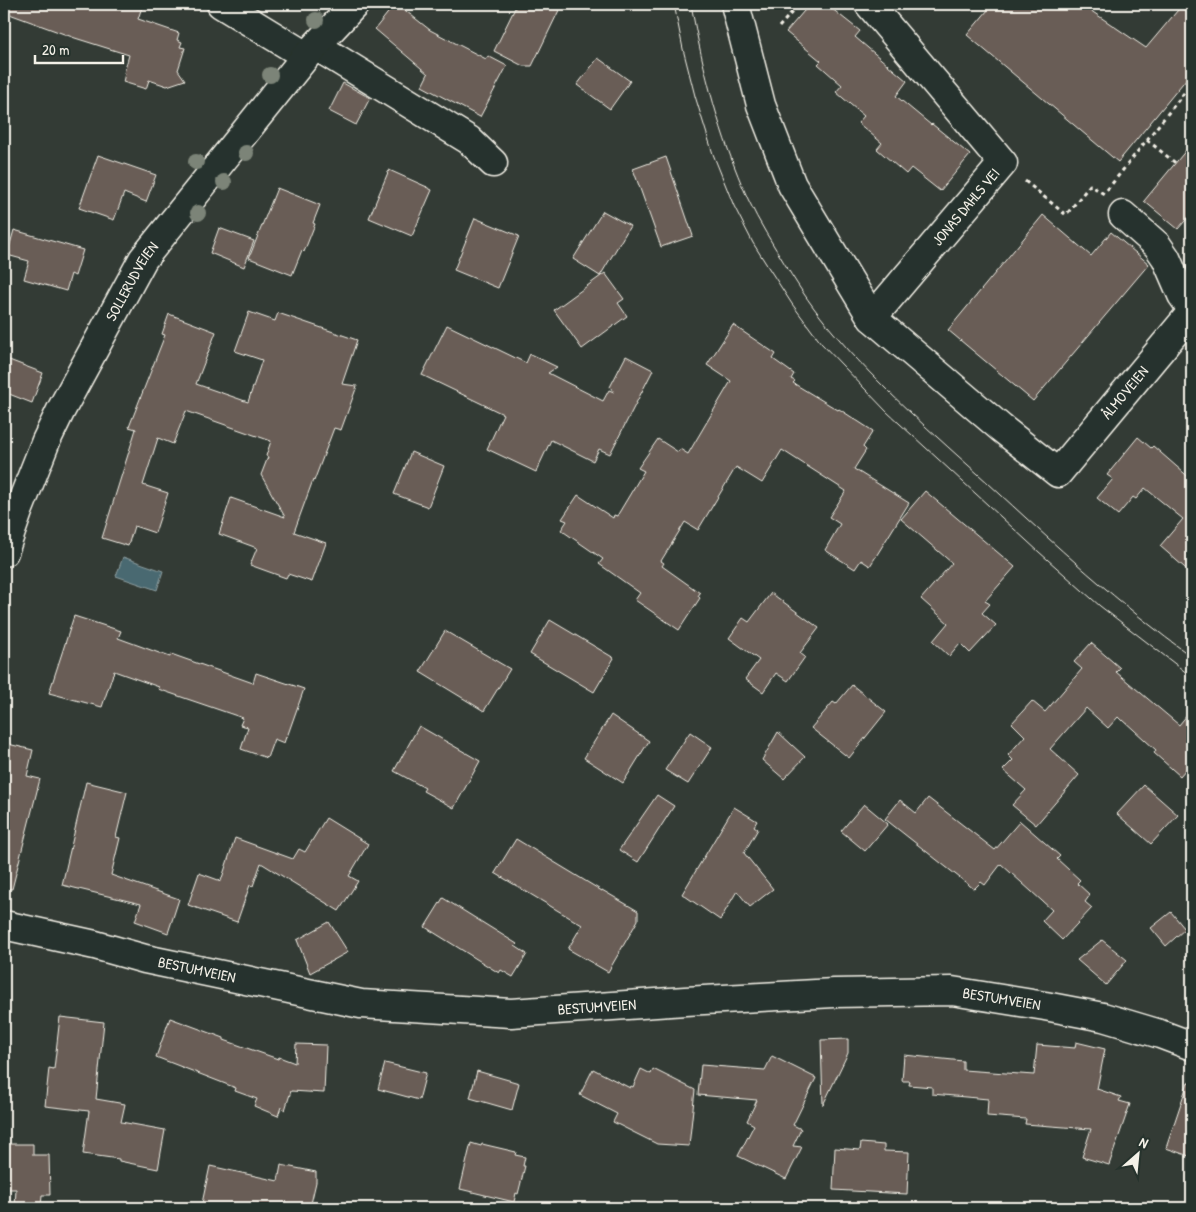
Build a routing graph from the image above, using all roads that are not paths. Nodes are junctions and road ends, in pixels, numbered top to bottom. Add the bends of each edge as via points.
1 (221, 4) edge
2 (355, 4) edge
3 (735, 4) edge
4 (868, 4) edge
5 (311, 51) junction
6 (493, 162) dead end
7 (1123, 215) dead end
8 (1192, 310) edge
9 (872, 318) junction
10 (4, 552) edge
11 (4, 925) edge
12 (1192, 1046) edge

1 - 5 street
2 - 5 street, SOLLERUDVEIEN
3 - 9 street via 761,105 792,185
4 - 9 street, JONAS DAHLS VEI via 1003,163
5 - 6 street via 469,140
5 - 10 street, SOLLERUDVEIEN via 144,259 46,441
7 - 8 street via 1158,245
8 - 9 street, ÅLMOVEIEN via 1058,473
11 - 12 street, BESTUMVEIEN via 145,959 360,1004 511,1013 834,993 952,992 1103,1017

